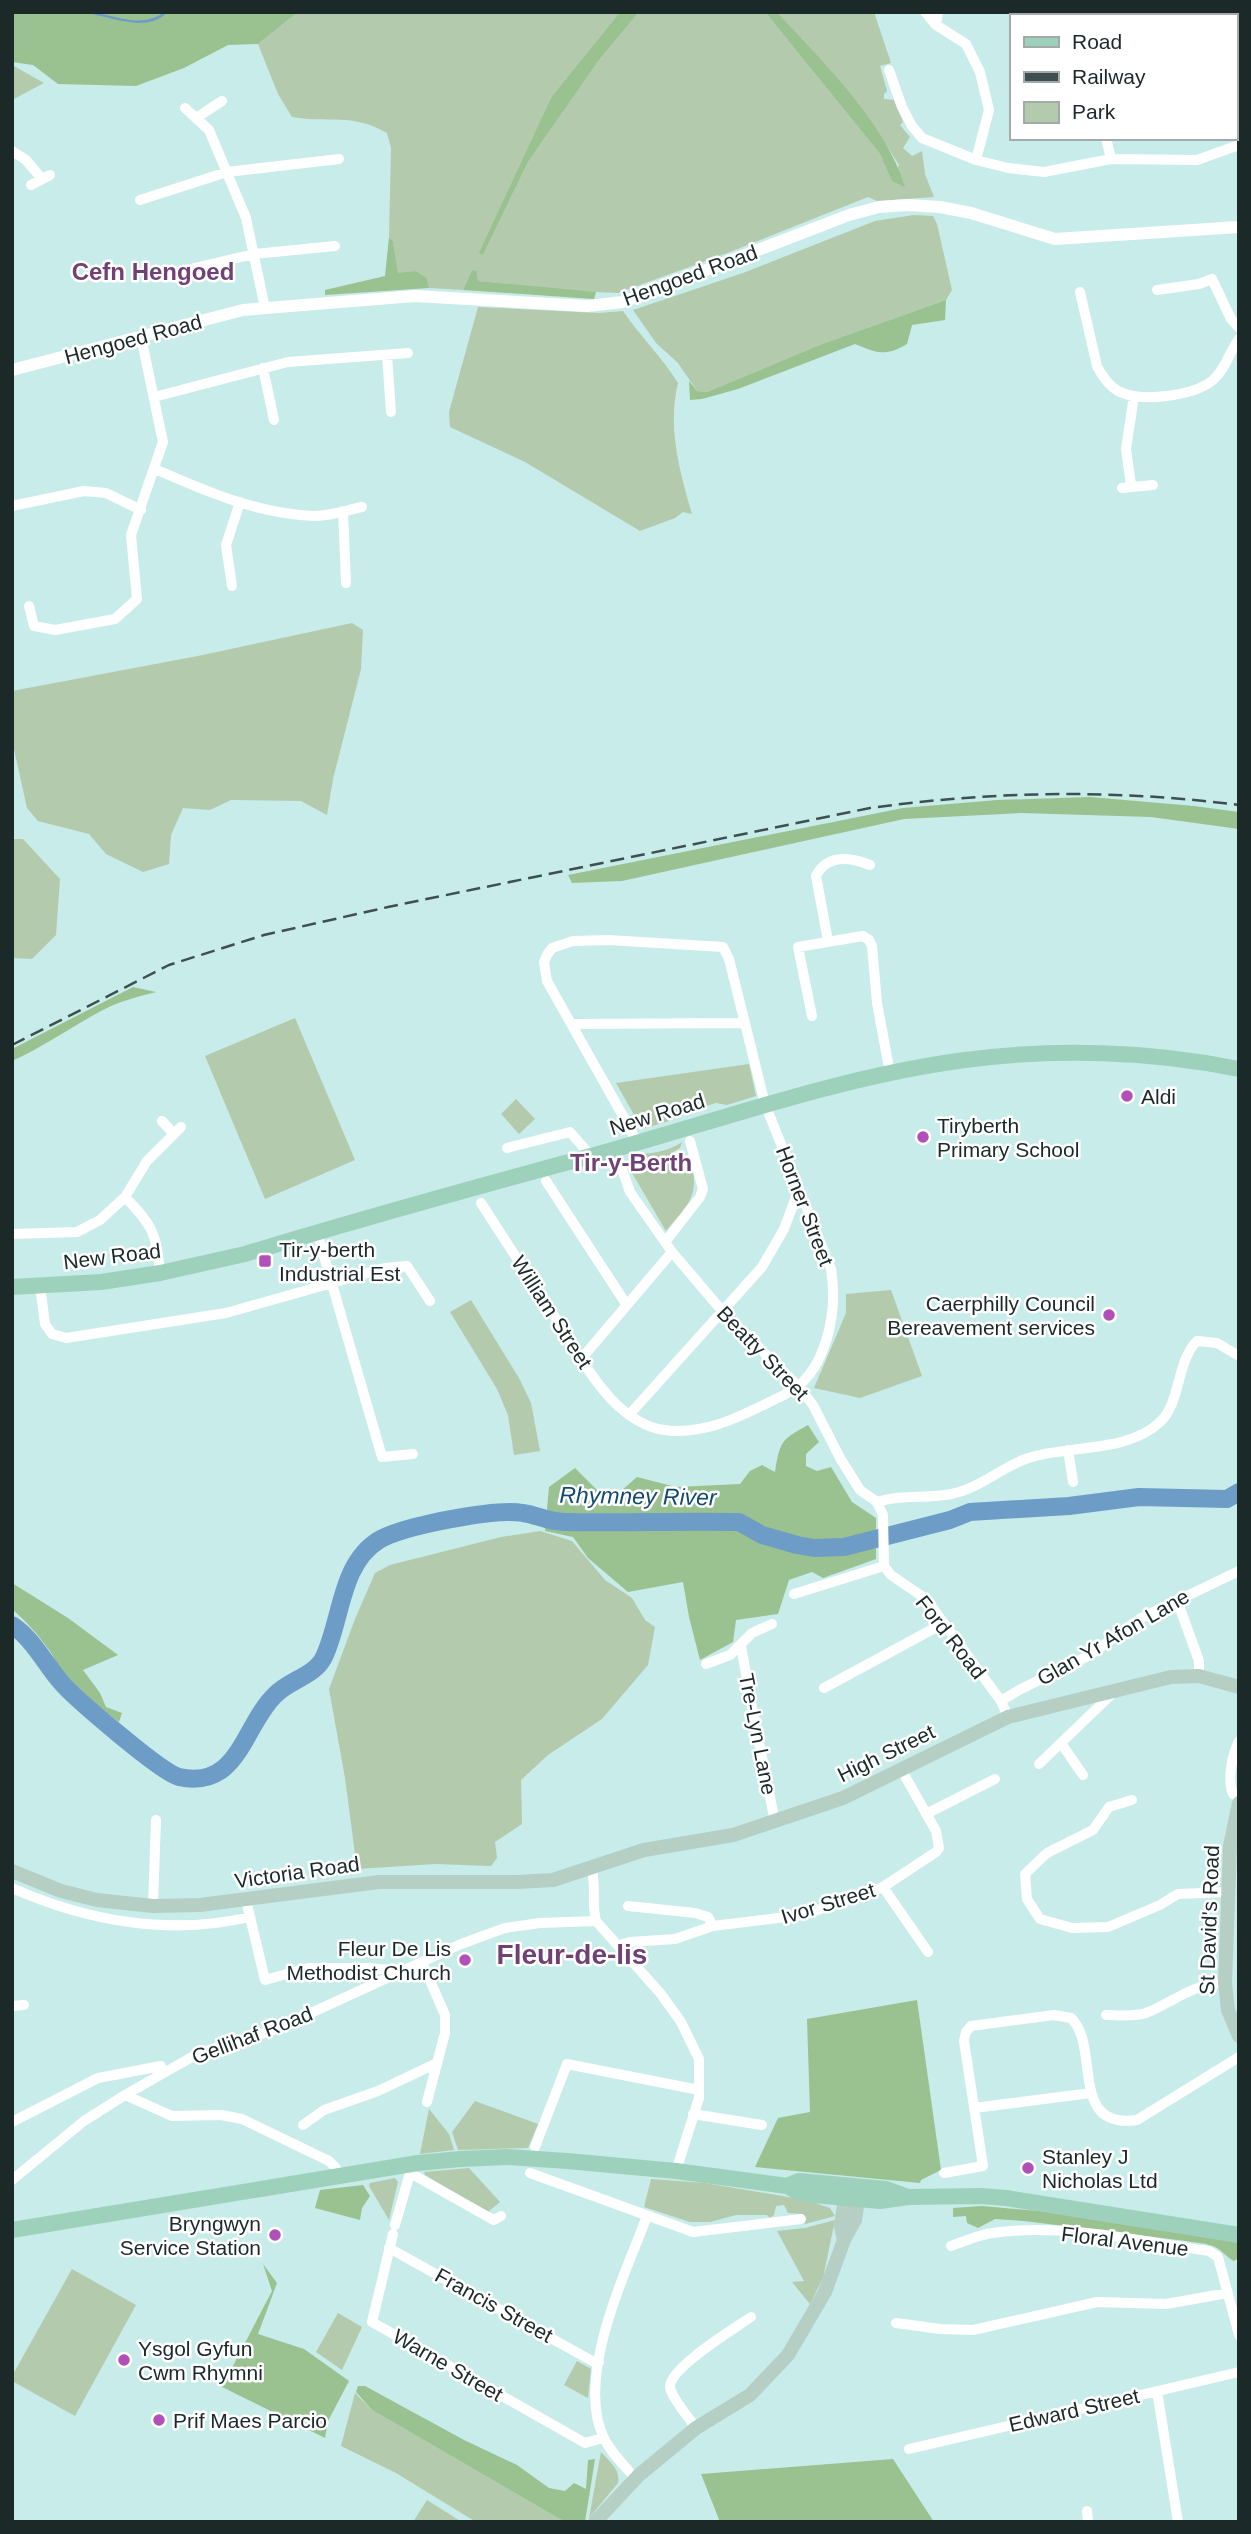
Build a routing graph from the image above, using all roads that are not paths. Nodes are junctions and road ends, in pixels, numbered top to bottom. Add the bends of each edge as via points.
1 (934, 16) edge
2 (889, 70) dead end
3 (222, 101) dead end
4 (185, 108) dead end
5 (196, 118) junction
6 (1106, 140) edge
7 (1239, 145) edge
8 (12, 151) edge
9 (339, 159) dead end
10 (976, 159) junction
11 (1111, 159) junction
12 (227, 172) junction
13 (41, 180) dead end
14 (140, 200) dead end
15 (1239, 227) edge
16 (335, 246) dead end
17 (254, 254) junction
18 (157, 277) dead end
19 (1157, 290) dead end
20 (1080, 292) dead end
21 (265, 308) junction
22 (1239, 328) edge
23 (141, 337) junction
24 (1239, 339) edge
25 (408, 353) dead end
26 (387, 355) junction
27 (263, 369) junction
28 (12, 370) edge
29 (1134, 396) junction
30 (154, 397) junction
31 (391, 412) dead end
32 (274, 420) dead end
33 (155, 469) junction
34 (1153, 485) dead end
35 (240, 502) junction
36 (12, 506) edge
37 (362, 507) dead end
38 (141, 510) junction
39 (343, 511) junction
40 (346, 583) dead end
41 (233, 586) dead end
42 (29, 606) dead end
43 (870, 864) dead end
44 (828, 941) junction
45 (812, 1016) dead end
46 (743, 1023) junction
47 (572, 1024) junction
48 (1239, 1069) edge
49 (890, 1073) junction
50 (765, 1104) junction
51 (162, 1121) dead end
52 (690, 1141) dead end
53 (636, 1143) junction
54 (507, 1148) dead end
55 (615, 1149) junction
56 (591, 1156) junction
57 (546, 1181) dead end
58 (799, 1189) junction
59 (125, 1197) junction
60 (481, 1203) dead end
61 (317, 1232) junction
62 (12, 1234) edge
63 (669, 1247) junction
64 (160, 1273) junction
65 (330, 1285) junction
66 (40, 1286) junction
67 (12, 1287) edge
68 (430, 1301) dead end
69 (626, 1304) junction
70 (723, 1312) junction
71 (1239, 1356) edge
72 (582, 1358) junction
73 (799, 1387) junction
74 (629, 1415) junction
75 (1068, 1450) junction
76 (413, 1454) dead end
77 (1073, 1482) dead end
78 (877, 1502) junction
79 (884, 1562) junction
80 (1239, 1571) edge
81 (794, 1594) dead end
82 (1177, 1600) junction
83 (944, 1623) junction
84 (772, 1624) dead end
85 (741, 1646) junction
86 (706, 1664) dead end
87 (1199, 1676) junction
88 (1239, 1687) edge
89 (824, 1688) dead end
90 (1116, 1690) junction
91 (1001, 1701) junction
92 (1008, 1717) junction
93 (1239, 1741) edge
94 (1061, 1743) junction
95 (1039, 1764) dead end
96 (901, 1769) junction
97 (1083, 1775) dead end
98 (995, 1779) dead end
99 (1239, 1797) edge
100 (1132, 1800) dead end
101 (1239, 1803) edge
102 (926, 1814) junction
103 (156, 1820) dead end
104 (775, 1822) junction
105 (591, 1867) junction
106 (12, 1871) edge
107 (883, 1887) junction
108 (12, 1888) edge
109 (1228, 1892) junction
110 (246, 1900) junction
111 (153, 1906) junction
112 (628, 1906) dead end
113 (250, 1917) junction
114 (596, 1921) junction
115 (713, 1927) junction
116 (619, 1945) junction
117 (928, 1952) dead end
118 (422, 1962) junction
119 (402, 1971) junction
120 (1225, 1983) junction
121 (1106, 2015) dead end
122 (1239, 2036) edge
123 (1239, 2057) edge
124 (437, 2063) junction
125 (161, 2066) dead end
126 (699, 2090) junction
127 (1091, 2093) junction
128 (125, 2095) junction
129 (427, 2102) dead end
130 (974, 2108) junction
131 (693, 2114) junction
132 (12, 2122) edge
133 (303, 2125) dead end
134 (762, 2125) dead end
135 (535, 2147) dead end
136 (409, 2169) junction
137 (676, 2171) junction
138 (530, 2173) dead end
139 (944, 2173) dead end
140 (338, 2177) junction
141 (12, 2180) edge
142 (853, 2193) junction
143 (780, 2208) dead end
144 (501, 2216) dead end
145 (647, 2216) junction
146 (801, 2219) dead end
147 (782, 2221) junction
148 (12, 2230) edge
149 (1239, 2235) edge
150 (951, 2246) dead end
151 (389, 2248) junction
152 (1228, 2293) junction
153 (751, 2317) dead end
154 (896, 2323) dead end
155 (1239, 2335) edge
156 (599, 2362) junction
157 (1239, 2372) edge
158 (1157, 2391) junction
159 (696, 2428) junction
160 (603, 2438) junction
161 (909, 2449) dead end
162 (635, 2479) junction
163 (595, 2522) edge
164 (1178, 2522) edge

1 - 10 street via 965,44 980,72 989,110
2 - 10 street via 902,107 922,138
3 - 5 street
4 - 5 street
5 - 12 street via 209,130
6 - 11 street
7 - 11 street via 1197,160
8 - 13 street via 26,160
9 - 12 street
10 - 11 street via 1044,172
12 - 14 street
12 - 17 street via 246,218
15 - 21 street, Hengoed Road via 1055,239 940,207 879,207 623,302 587,306 415,296
16 - 17 street
17 - 18 street
17 - 21 street
19 - 22 street via 1212,279
20 - 29 street via 1102,376 1119,392
21 - 23 street, Hengoed Road
23 - 28 street, Hengoed Road
23 - 30 street
24 - 29 street via 1223,369 1202,388
25 - 26 street
26 - 27 street via 288,362
26 - 31 street
27 - 30 street
27 - 32 street
29 - 34 street via 1126,486
30 - 33 street via 163,442
33 - 35 street
33 - 38 street
35 - 39 street via 316,516
35 - 41 street via 226,545
36 - 38 street via 84,491 106,493
37 - 39 street
38 - 42 street via 131,535 137,599 130,606 114,619 55,630 34,626
39 - 40 street
43 - 44 street via 843,858 830,861 818,872
44 - 45 street via 798,947
44 - 49 street via 863,936 869,940
46 - 47 street
46 - 47 street, Horner Street via 723,947 608,940 562,943 547,955 547,981
46 - 50 street, Horner Street
47 - 53 street
48 - 49 main road, New Road via 1155,1057 1044,1054 966,1060
49 - 50 main road, New Road
50 - 53 main road, New Road
50 - 58 street, Horner Street
51 - 59 street via 177,1130 147,1161
52 - 63 street via 703,1189
53 - 55 main road, New Road
54 - 56 street via 570,1132
55 - 56 main road, New Road
55 - 63 street, Beatty Street via 630,1192
56 - 61 main road, New Road
57 - 69 street
58 - 70 street via 772,1252
58 - 73 street, Horner Street via 825,1250 835,1291 825,1343
59 - 62 street via 100,1220 77,1231
59 - 64 street via 148,1221 157,1240
60 - 72 street, William Street
61 - 64 main road, New Road
61 - 65 street
63 - 69 street
63 - 70 street, Beatty Street
64 - 66 main road, New Road
65 - 66 street via 226,1313 66,1338 52,1334 45,1324
65 - 68 street via 407,1266
65 - 76 street via 382,1457
66 - 67 main road, New Road
69 - 72 street
70 - 73 street, Beatty Street
70 - 74 street
71 - 75 street via 1217,1343 1197,1341 1187,1351 1163,1420 1151,1430 1117,1443
72 - 74 street, William Street via 602,1389
73 - 74 street, William Street via 706,1429 661,1430
73 - 78 street, Beatty Street via 860,1490
75 - 77 street
75 - 78 street via 1024,1460 970,1489 894,1496
78 - 79 street, Beatty Street via 883,1515
79 - 81 street
79 - 83 street, Ford Road via 891,1575 926,1599
80 - 82 street, Glan Yr Afon Lane
82 - 87 street via 1199,1661
82 - 91 street, Glan Yr Afon Lane via 1141,1618 1090,1655
83 - 89 street
83 - 91 street, Ford Road
84 - 85 street, Tre-Lyn Lane via 752,1633
85 - 86 street, Tre-Lyn Lane
85 - 104 street, Tre-Lyn Lane
87 - 88 main road, High Street
87 - 90 main road, High Street via 1171,1677
90 - 92 main road, High Street
90 - 94 street
91 - 92 street, Ford Road
92 - 96 main road, High Street
93 - 99 street via 1230,1785
94 - 95 street
94 - 97 street
96 - 102 street, Ivor Street
96 - 104 main road, High Street via 843,1798
98 - 102 street
100 - 109 street via 1109,1807 1093,1830 1047,1853 1025,1874 1027,1899 1040,1919 1072,1928 1108,1927 1178,1894
101 - 109 main road, St David's Road via 1230,1846
102 - 107 street, Ivor Street via 939,1848
103 - 111 street
104 - 105 main road, High Street via 733,1835 645,1850
105 - 110 main road, Victoria Road via 553,1880 379,1882
105 - 114 street
106 - 111 main road, Victoria Road via 61,1891
107 - 115 street, Ivor Street via 803,1915
107 - 117 street
108 - 113 street via 95,1917 117,1920 171,1926
109 - 120 main road, St David's Road
110 - 111 main road, Victoria Road
110 - 113 street
112 - 115 street via 695,1913 708,1917
113 - 119 street via 265,1980 308,1968
114 - 116 street
114 - 118 street, Gellihaf Road via 505,1928
115 - 116 street, Ivor Street via 675,1939
116 - 126 street via 681,2022 699,2059
118 - 119 street, Gellihaf Road
118 - 124 street via 445,2012
119 - 128 street, Gellihaf Road via 274,2031 199,2053
120 - 121 street via 1182,1993 1144,2014
120 - 122 main road, St David's Road via 1228,2010
123 - 127 street via 1137,2120 1108,2116
124 - 129 street
124 - 133 street via 324,2110
125 - 132 street via 98,2078
126 - 131 street
126 - 135 street via 567,2063
127 - 130 street
127 - 130 street via 1081,2033 1071,2018 1054,2015 975,2024 968,2028 964,2041
128 - 140 street via 172,2116 242,2119 334,2164
128 - 141 street, Gellihaf Road via 72,2129
130 - 139 street via 983,2166
131 - 134 street
131 - 137 street
136 - 137 main road via 460,2159 507,2157
136 - 140 main road
136 - 144 street via 489,2218
136 - 151 street, Warne Street
137 - 142 main road via 787,2186 799,2181
138 - 145 street
140 - 148 main road
142 - 149 main road via 886,2189 908,2197 1006,2198
142 - 159 main road via 852,2229 825,2292 788,2355 750,2395
143 - 147 street
145 - 147 street via 693,2232
145 - 156 street via 603,2333
146 - 147 street
150 - 152 street, Floral Avenue via 989,2233 1021,2230 1209,2251 1218,2257
151 - 156 street, Francis Street
151 - 160 street, Warne Street via 372,2322 585,2443
152 - 154 street via 1166,2304 1097,2302 973,2330
152 - 155 street, Floral Avenue
153 - 159 street via 670,2382 670,2391
156 - 160 street via 595,2402
157 - 158 street, Edward Street
158 - 161 street, Edward Street
158 - 164 street
159 - 162 main road
160 - 162 street
162 - 163 main road

